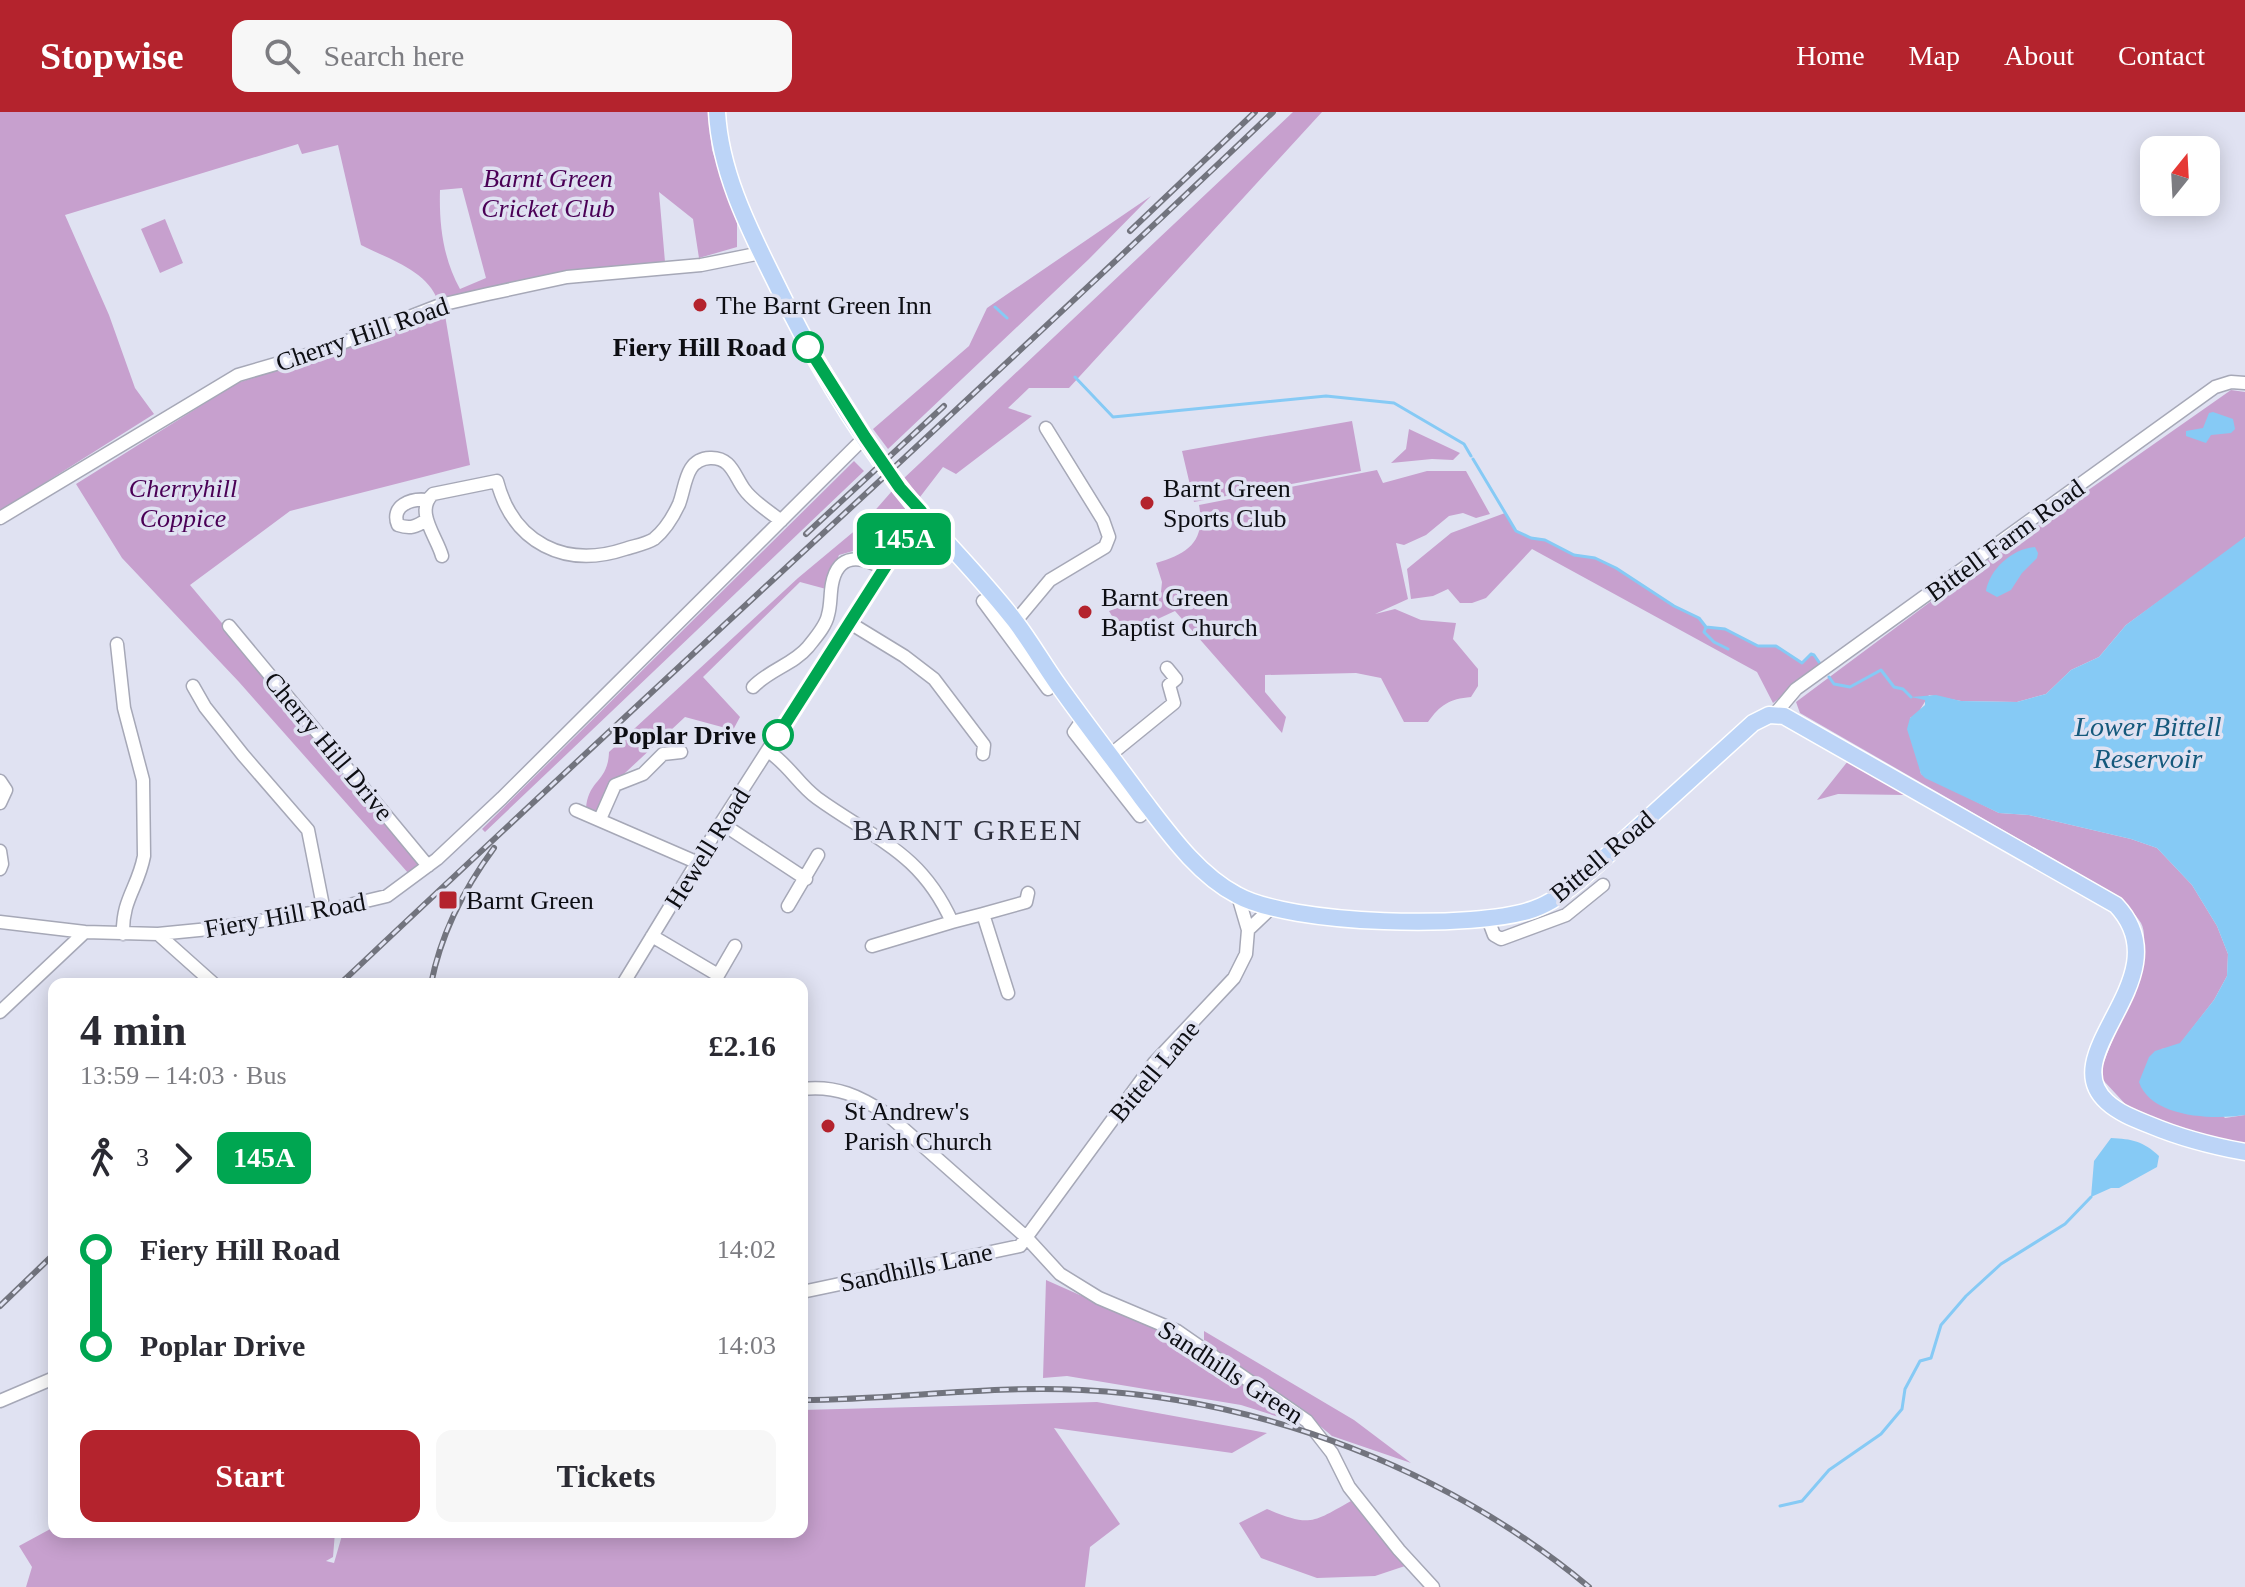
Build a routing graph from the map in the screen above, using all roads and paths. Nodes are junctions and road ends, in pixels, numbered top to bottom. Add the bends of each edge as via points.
1 (717, 112) edge
2 (761, 253) junction
3 (2245, 383) edge
4 (1046, 428) dead end
5 (865, 437) junction
6 (427, 500) junction
7 (921, 511) junction
8 (0, 518) edge
9 (426, 520) junction
10 (781, 521) junction
11 (442, 556) dead end
12 (884, 569) junction
13 (983, 595) junction
14 (1015, 622) junction
15 (850, 623) junction
16 (229, 626) dead end
17 (117, 644) dead end
18 (1037, 663) junction
19 (1167, 668) dead end
20 (756, 678) dead end
21 (193, 686) dead end
22 (1048, 689) dead end
23 (1774, 715) junction
24 (1083, 719) junction
25 (768, 751) junction
26 (681, 752) dead end
27 (983, 754) dead end
28 (1110, 755) junction
29 (0, 781) edge
30 (0, 803) edge
31 (1150, 808) junction
32 (576, 810) dead end
33 (600, 819) junction
34 (721, 823) junction
35 (0, 851) edge
36 (818, 855) dead end
37 (696, 862) junction
38 (428, 866) junction
39 (0, 869) edge
40 (806, 879) junction
41 (1603, 885) dead end
42 (1028, 893) dead end
43 (1238, 896) junction
44 (788, 906) dead end
45 (1270, 909) junction
46 (324, 911) junction
47 (983, 914) junction
48 (1488, 919) junction
49 (0, 922) edge
50 (952, 922) junction
51 (1248, 930) junction
52 (85, 932) junction
53 (123, 934) junction
54 (158, 934) junction
55 (652, 936) junction
56 (735, 946) dead end
57 (872, 946) dead end
58 (207, 978) edge
59 (627, 978) edge
60 (713, 978) edge
61 (717, 978) edge
62 (1008, 993) dead end
63 (0, 1012) edge
64 (808, 1089) edge
65 (2245, 1152) edge
66 (1026, 1237) junction
67 (808, 1291) edge
68 (48, 1381) edge
69 (0, 1401) edge
70 (1433, 1587) edge

1 - 2 main road, Bittell Road via 723,156
2 - 5 main road, Bittell Road via 814,359
2 - 8 street, Cherry Hill Road via 701,265 567,277 440,305 324,350 238,375
3 - 23 street, Bittell Farm Road via 2224,383 2208,391 1796,689
4 - 14 street via 1109,537 1105,547 1050,580
5 - 7 main road, Bittell Road
5 - 10 street, Fiery Hill Road
6 - 9 street
6 - 9 street via 403,505 395,519 408,528
6 - 10 street via 443,490 497,481 512,519 543,546 571,555 609,554 652,540 678,505 689,470 707,458 721,459 736,471 744,489
7 - 12 street, Hewell Road
7 - 13 main road, Bittell Road
9 - 11 street
10 - 38 street, Fiery Hill Road
12 - 15 street, Hewell Road
12 - 20 street via 863,558 845,561 834,575 827,620 811,643
13 - 14 main road, Bittell Road
13 - 18 street
14 - 18 main road, Bittell Road
15 - 25 street, Hewell Road
15 - 27 street via 934,679 984,745
16 - 38 street, Cherry Hill Drive
17 - 53 street via 124,708 143,780 144,856 122,915
18 - 22 street
18 - 24 main road, Bittell Road
19 - 28 street via 1176,679 1169,685 1174,703
21 - 46 street via 233,743 308,830
23 - 48 main road, Bittell Road via 1753,723 1561,894 1535,909
23 - 65 main road via 1793,720 2116,905 2135,934 2137,957 2096,1056 2099,1093 2121,1112 2156,1127
24 - 28 main road, Bittell Road
24 - 31 street via 1074,732 1140,816
25 - 34 street, Hewell Road
25 - 50 street via 786,762 815,796 906,856 926,875
26 - 33 street via 663,754 643,774 615,785
28 - 31 main road, Bittell Road
29 - 30 street via 6,790
31 - 43 main road, Bittell Road via 1204,872
32 - 33 street
33 - 37 street
34 - 37 street, Hewell Road
34 - 40 street
35 - 39 street
36 - 40 street
37 - 55 street, Hewell Road
38 - 46 street, Fiery Hill Road via 387,896
40 - 44 street
41 - 48 street via 1566,915 1501,939
42 - 47 street via 1026,902
43 - 45 main road, Bittell Road
43 - 51 street
45 - 48 main road, Bittell Road via 1356,919
45 - 51 street
46 - 54 street, Fiery Hill Road
47 - 50 street
47 - 62 street
49 - 52 street, Fiery Hill Road
50 - 57 street
51 - 66 street, Bittell Lane via 1246,954 1229,986 1154,1063
52 - 53 street, Fiery Hill Road
52 - 63 street
53 - 54 street, Fiery Hill Road
54 - 58 street
55 - 59 street, Hewell Road
55 - 60 street
56 - 61 street
64 - 66 street, Sandhills Green via 827,1087 867,1100
66 - 67 street, Sandhills Lane via 1020,1246
66 - 70 street, Sandhills Green via 1076,1286 1177,1331 1297,1413 1326,1444 1349,1487
68 - 69 street

